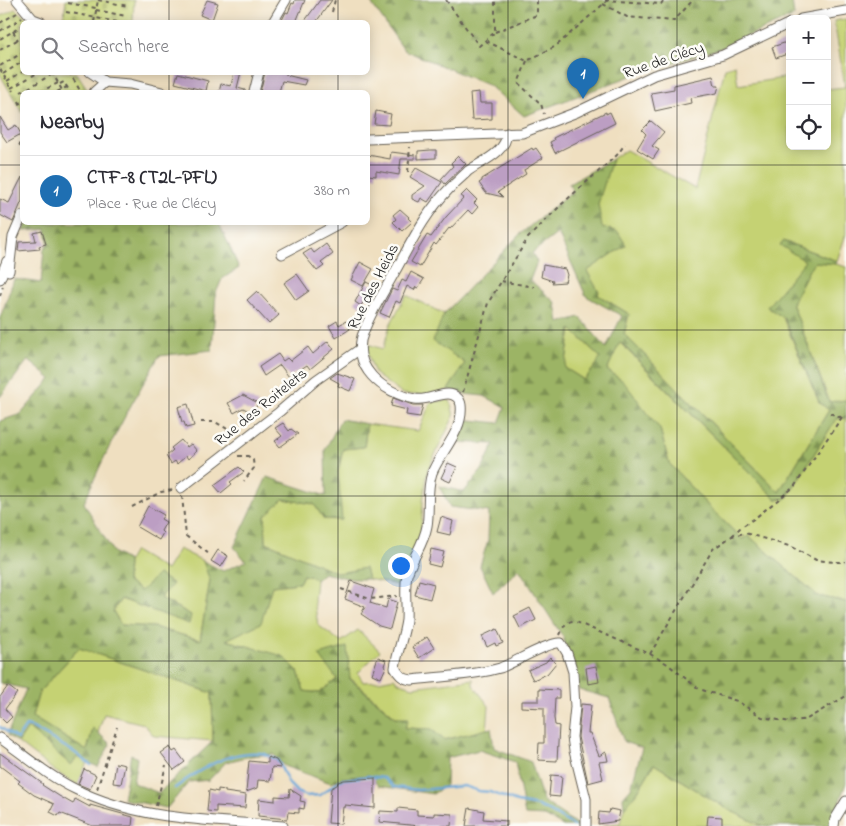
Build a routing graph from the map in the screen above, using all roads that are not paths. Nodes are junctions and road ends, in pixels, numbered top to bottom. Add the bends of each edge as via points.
1 (17, 0) edge
2 (286, 0) edge
3 (846, 11) edge
4 (824, 15) edge
5 (36, 20) edge
6 (274, 20) edge
7 (786, 25) edge
8 (94, 75) edge
9 (258, 75) edge
10 (105, 82) junction
11 (96, 90) edge
12 (154, 90) edge
13 (254, 90) edge
14 (506, 133) junction
15 (370, 139) edge
16 (20, 221) edge
17 (336, 225) edge
18 (11, 254) junction
19 (282, 254) dead end
20 (9, 271) dead end
21 (0, 279) edge
22 (360, 349) junction
23 (181, 488) road end
24 (0, 738) edge
25 (846, 801) edge
26 (283, 826) edge
27 (586, 826) edge
28 (834, 826) edge

1 - 5 street
2 - 6 street
3 - 4 street
7 - 14 street, Rue de Clécy via 723,55 654,74 547,124
8 - 10 street
9 - 13 street
10 - 11 street
10 - 12 street
14 - 15 street, Rue de Clécy
14 - 22 street, Rue des Heids via 500,149 468,171 431,209 368,320
16 - 18 street via 13,237
17 - 19 street
18 - 20 street
18 - 21 street
22 - 23 street, Rue des Roitelets via 316,380
22 - 27 street, Rue des Heids via 365,367 384,387 416,399 454,395 461,404 450,444 432,473 427,528 407,574 406,620 396,668 405,679 412,680 499,668 557,642 565,647 573,672 575,707 572,737 586,799
24 - 26 street via 74,789 139,811
25 - 28 street via 835,818

